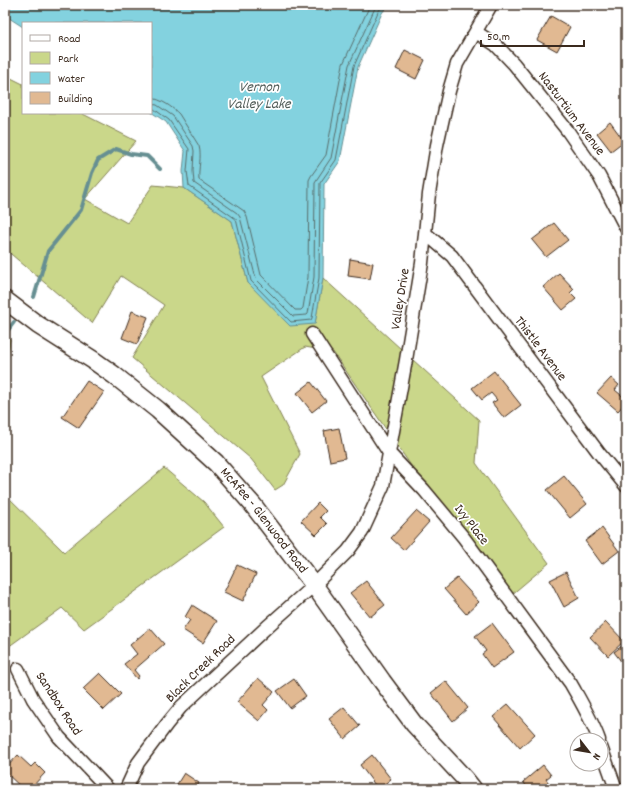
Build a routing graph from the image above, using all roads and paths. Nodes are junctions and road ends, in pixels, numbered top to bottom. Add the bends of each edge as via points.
1 (491, 5) edge
2 (476, 32) junction
3 (626, 228) edge
4 (425, 233) junction
5 (5, 300) edge
6 (312, 334) dead end
7 (389, 454) junction
8 (623, 478) edge
9 (314, 585) junction
10 (18, 669) dead end
11 (596, 732) edge
12 (609, 769) edge
13 (108, 789) edge
14 (126, 789) edge
15 (473, 789) edge
16 (616, 789) edge

1 - 2 street, Valley Drive
2 - 3 street, Nasturtium Avenue via 496,45 514,64 567,130 599,176
2 - 4 street, Valley Drive via 457,64 449,91 437,145
4 - 7 street, Valley Drive
4 - 8 street, Thistle Avenue via 452,256 599,453
5 - 9 street, McAfee - Glenwood Road via 38,325 93,360 158,410 216,463
6 - 7 street, Ivy Place
7 - 9 street, Valley Drive via 383,486 362,532 348,551
7 - 11 street, Ivy Place via 424,490 482,562 571,684
9 - 14 street, Black Creek Road via 181,707 138,763
9 - 15 street, McAfee - Glenwood Road via 414,724
10 - 13 street, Sandbox Road via 33,699 59,737
12 - 16 street

